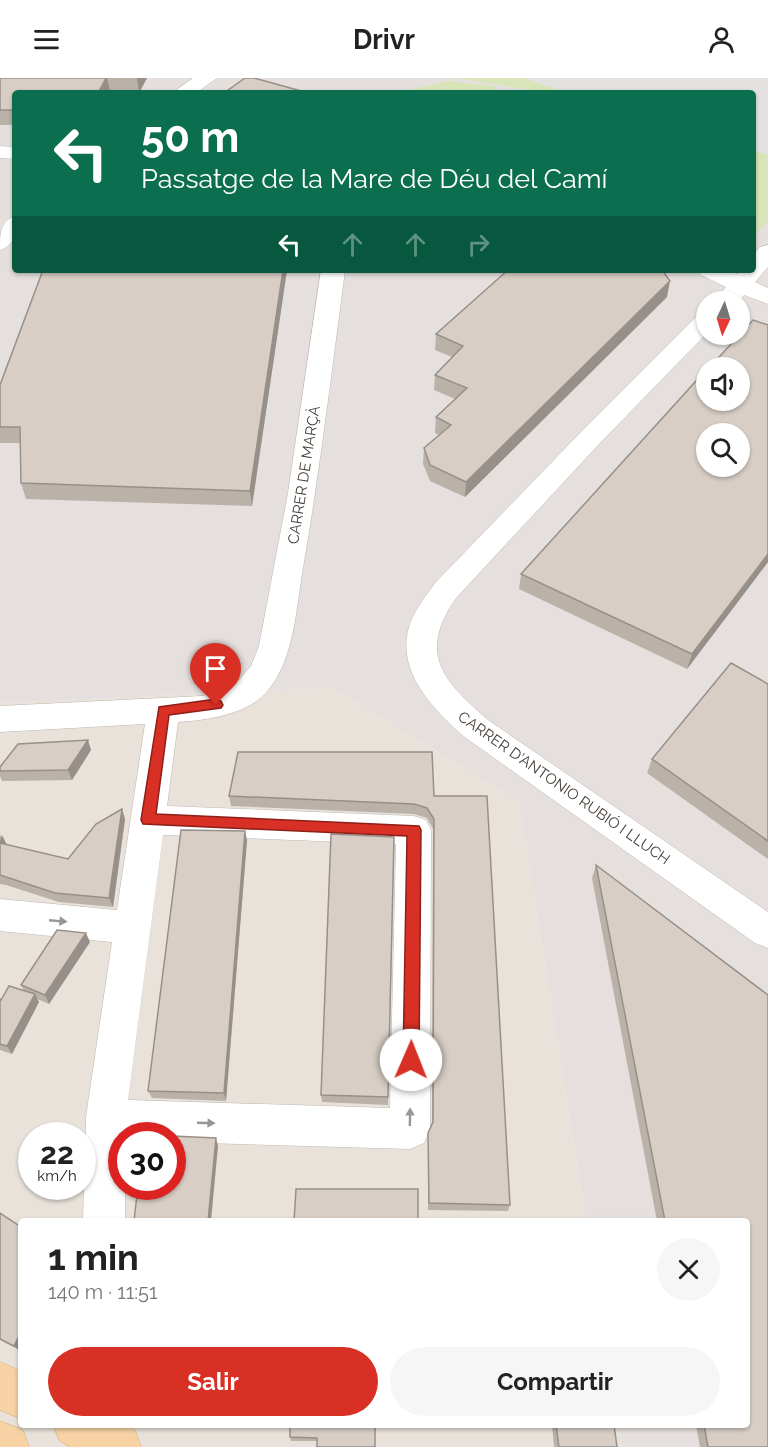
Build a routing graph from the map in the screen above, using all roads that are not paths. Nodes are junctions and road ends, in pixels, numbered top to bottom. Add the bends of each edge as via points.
1 (207, 78) edge
2 (187, 90) edge
3 (12, 227) edge
4 (0, 243) edge
5 (768, 252) edge
6 (756, 267) edge
7 (333, 273) edge
8 (716, 273) edge
9 (751, 273) edge
10 (742, 285) junction
11 (736, 291) edge
12 (768, 297) edge
13 (696, 331) edge
14 (163, 711) junction
15 (0, 719) edge
16 (148, 820) junction
17 (0, 915) edge
18 (133, 928) junction
19 (768, 932) edge
20 (106, 1117) junction
21 (104, 1218) edge
22 (0, 1385) edge
23 (18, 1394) edge
24 (0, 1444) edge
25 (6, 1447) edge

1 - 2 street
3 - 4 street
5 - 6 street
7 - 14 street, CARRER DE MARÇÀ via 302,493 269,664 262,678 231,702
8 - 10 street
9 - 10 street
10 - 11 street
10 - 12 street
13 - 19 street, CARRER D'ANTONIO RUBIÓ I LLUCH via 446,590 426,619 423,653 433,685 450,707 477,729
14 - 15 street
14 - 16 street
16 - 18 street
20 -> 16 street via 410,1129 414,830
17 -> 18 street
18 - 20 street
20 - 21 street
22 - 23 main road
24 - 25 main road

